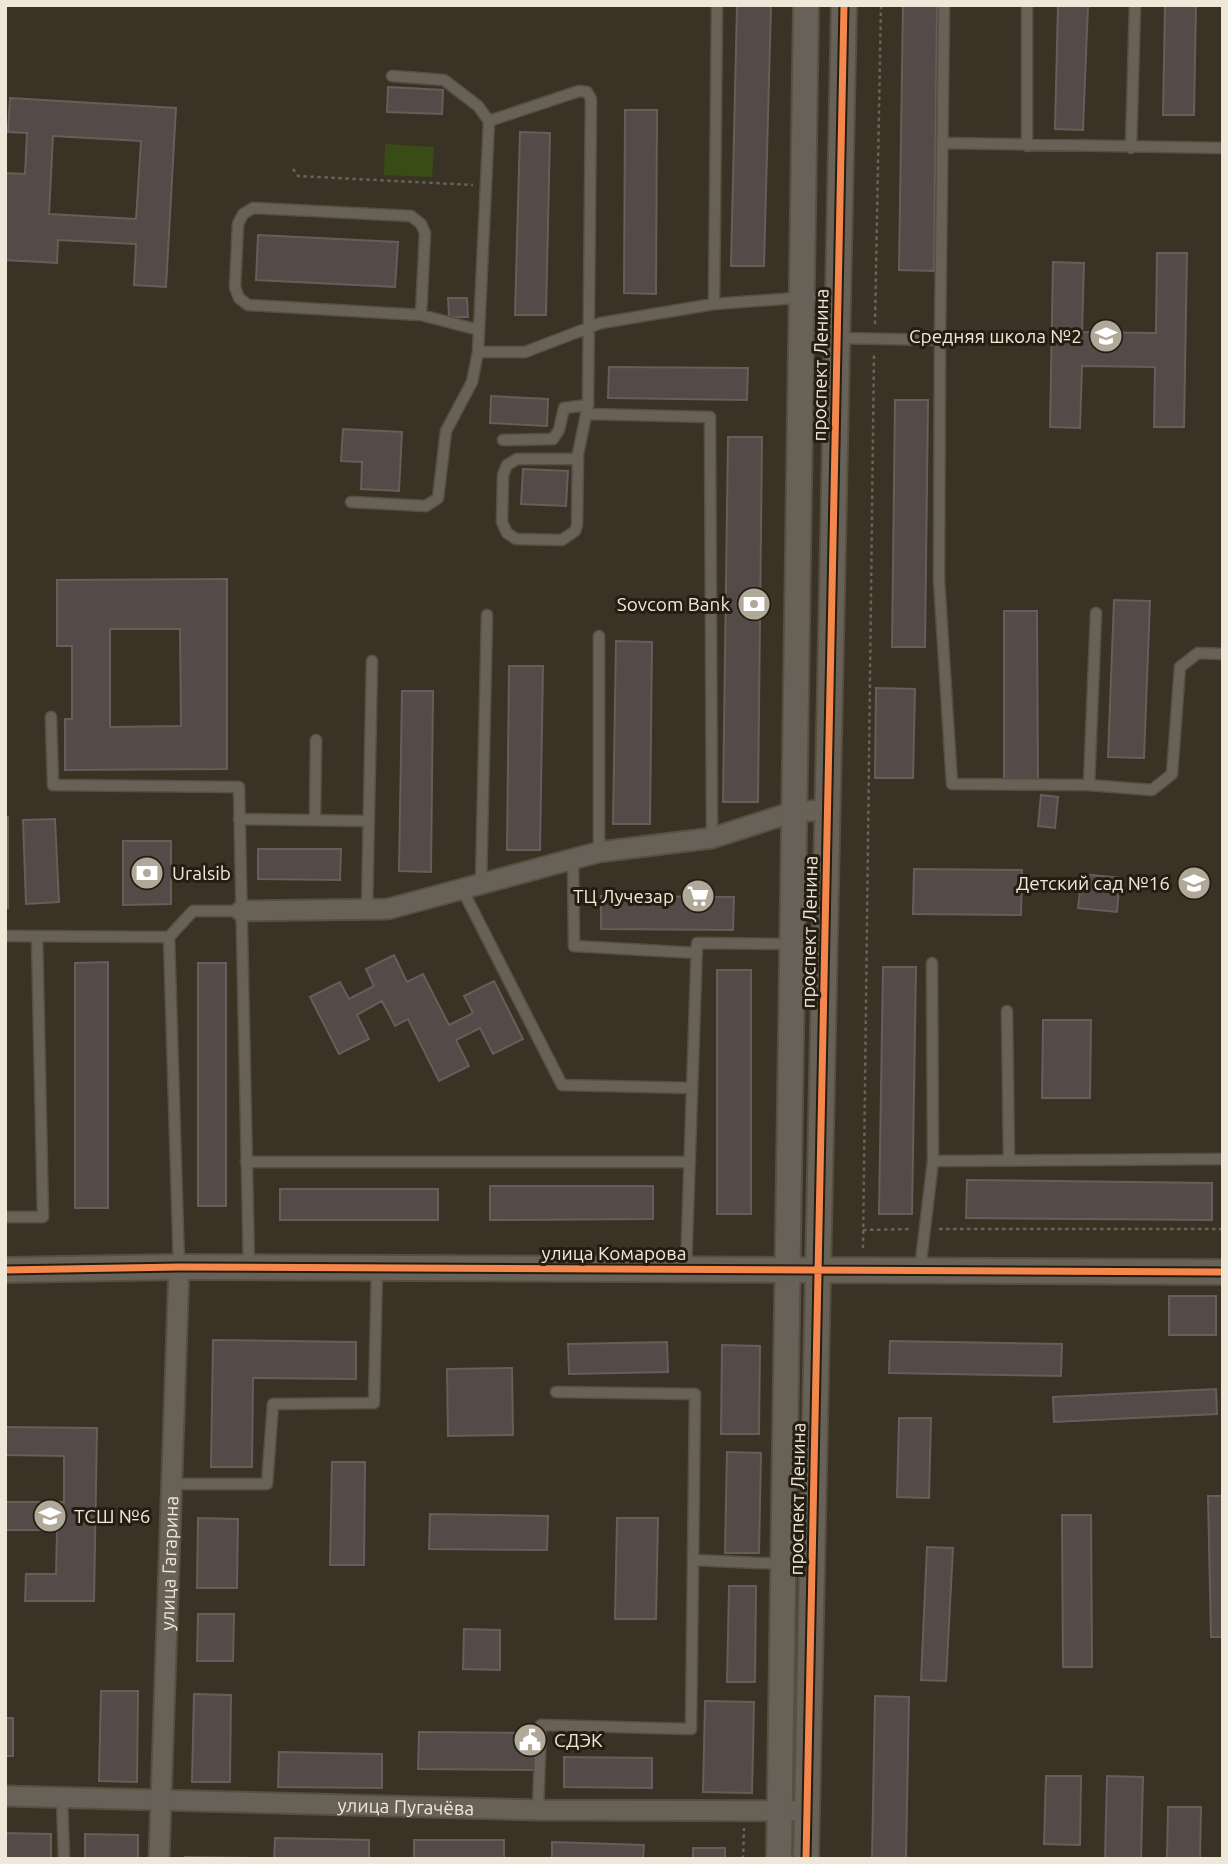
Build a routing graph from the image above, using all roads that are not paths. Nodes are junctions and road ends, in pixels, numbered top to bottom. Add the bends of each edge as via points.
1 (717, 5) edge
2 (807, 5) edge
3 (844, 5) edge
4 (944, 5) edge
5 (1027, 5) edge
6 (1135, 5) edge
7 (392, 76) dead end
8 (489, 121) junction
9 (942, 143) junction
10 (1027, 146) junction
11 (1131, 148) junction
12 (1223, 148) edge
13 (802, 295) junction
14 (837, 295) junction
15 (714, 304) junction
16 (421, 315) junction
17 (589, 327) junction
18 (480, 330) junction
19 (836, 338) junction
20 (940, 340) junction
21 (478, 352) junction
22 (588, 409) junction
23 (503, 440) dead end
24 (578, 459) junction
25 (351, 502) dead end
26 (1096, 613) dead end
27 (487, 615) dead end
28 (599, 636) dead end
29 (1223, 654) edge
30 (372, 661) dead end
31 (51, 717) dead end
32 (316, 740) dead end
33 (1089, 785) junction
34 (827, 810) junction
35 (793, 812) junction
36 (239, 819) junction
37 (315, 820) junction
38 (369, 821) junction
39 (712, 838) junction
40 (599, 852) junction
41 (573, 859) junction
42 (472, 886) junction
43 (367, 909) junction
44 (241, 911) junction
45 (5, 936) edge
46 (37, 936) junction
47 (169, 937) junction
48 (792, 944) junction
49 (697, 953) junction
50 (932, 963) dead end
51 (1007, 1011) dead end
52 (692, 1088) junction
53 (1223, 1159) edge
54 (933, 1161) junction
55 (1009, 1161) junction
56 (246, 1162) junction
57 (690, 1163) junction
58 (5, 1217) edge
59 (179, 1267) junction
60 (248, 1267) junction
61 (377, 1268) junction
62 (686, 1269) junction
63 (788, 1269) junction
64 (5, 1270) edge
65 (818, 1270) junction
66 (920, 1270) junction
67 (1223, 1272) edge
68 (556, 1392) dead end
69 (171, 1484) junction
70 (693, 1560) junction
71 (784, 1564) junction
72 (5, 1796) edge
73 (62, 1798) junction
74 (159, 1801) junction
75 (538, 1810) junction
76 (780, 1811) junction
77 (807, 1811) junction
78 (64, 1859) edge
79 (159, 1859) edge
80 (779, 1859) edge
81 (806, 1859) edge

1 - 15 lane
2 - 13 street, проспект Ленина
3 - 14 street, проспект Ленина
4 - 9 lane
5 - 10 lane
6 - 11 lane
7 - 8 lane via 444,80 478,106
8 - 17 lane via 579,91 590,95
8 - 18 lane
9 - 10 lane
9 - 20 lane
10 - 11 lane
11 - 12 lane
13 - 14 lane
13 - 15 lane
13 - 35 street, проспект Ленина
14 - 19 street, проспект Ленина
15 - 17 lane
16 - 16 lane via 248,305 235,287 240,218 253,208 411,216 425,233
16 - 18 lane
17 - 21 lane via 525,352
17 - 22 lane
18 - 21 lane
19 - 20 lane
19 - 34 street, проспект Ленина
20 - 33 lane via 939,580 952,783
21 - 25 lane via 472,382 446,431 438,498 426,506
22 - 23 lane via 564,408 553,439
22 - 24 lane
22 - 39 lane via 710,417
24 - 24 lane via 577,525 570,536 562,540 516,539 507,533 502,522 507,465 517,459
26 - 33 lane
27 - 42 lane
28 - 40 lane
29 - 33 lane via 1198,653 1180,667 1172,774 1152,790
30 - 38 lane
31 - 36 lane via 52,785 239,786
32 - 37 lane
34 - 35 street
34 - 65 street, проспект Ленина
35 - 39 street
35 - 48 street, проспект Ленина
36 - 37 lane
36 - 44 lane
37 - 38 lane
38 - 43 lane
39 - 40 street
40 - 41 street
41 - 42 street
41 - 49 lane via 574,946
42 - 43 street via 388,909
42 - 52 lane via 562,1085
43 - 44 street
44 - 47 lane via 193,911
44 - 56 lane
45 - 46 lane
46 - 47 lane
46 - 58 lane via 43,1217
47 - 59 lane
48 - 49 lane via 697,943
48 - 63 street, проспект Ленина
49 - 52 lane
50 - 54 lane
51 - 55 lane
52 - 57 lane
53 - 55 lane
54 - 55 lane
54 - 66 lane
56 - 57 lane
56 - 60 lane
57 - 62 lane
59 - 60 street, улица Комарова
59 - 64 street, улица Комарова
59 - 69 street, улица Гагарина
60 - 61 street, улица Комарова
61 - 62 street, улица Комарова
61 - 69 lane via 374,1403 273,1404 267,1484
62 - 63 street, улица Комарова
63 - 65 street, улица Комарова
63 - 71 street, проспект Ленина
65 - 66 street, улица Комарова
65 - 77 street, проспект Ленина
66 - 67 street, улица Комарова
68 - 70 lane via 695,1394
69 - 74 street, улица Гагарина
70 - 71 lane
70 - 75 lane via 691,1729 541,1726
71 - 76 street, проспект Ленина
72 - 73 street, улица Пугачёва
73 - 74 street, улица Пугачёва
73 - 78 lane
74 - 75 street, улица Пугачёва
74 - 79 street, улица Гагарина
75 - 76 street, улица Пугачёва
76 - 77 street, улица Пугачёва
76 - 80 street, проспект Ленина
77 - 81 street, проспект Ленина

